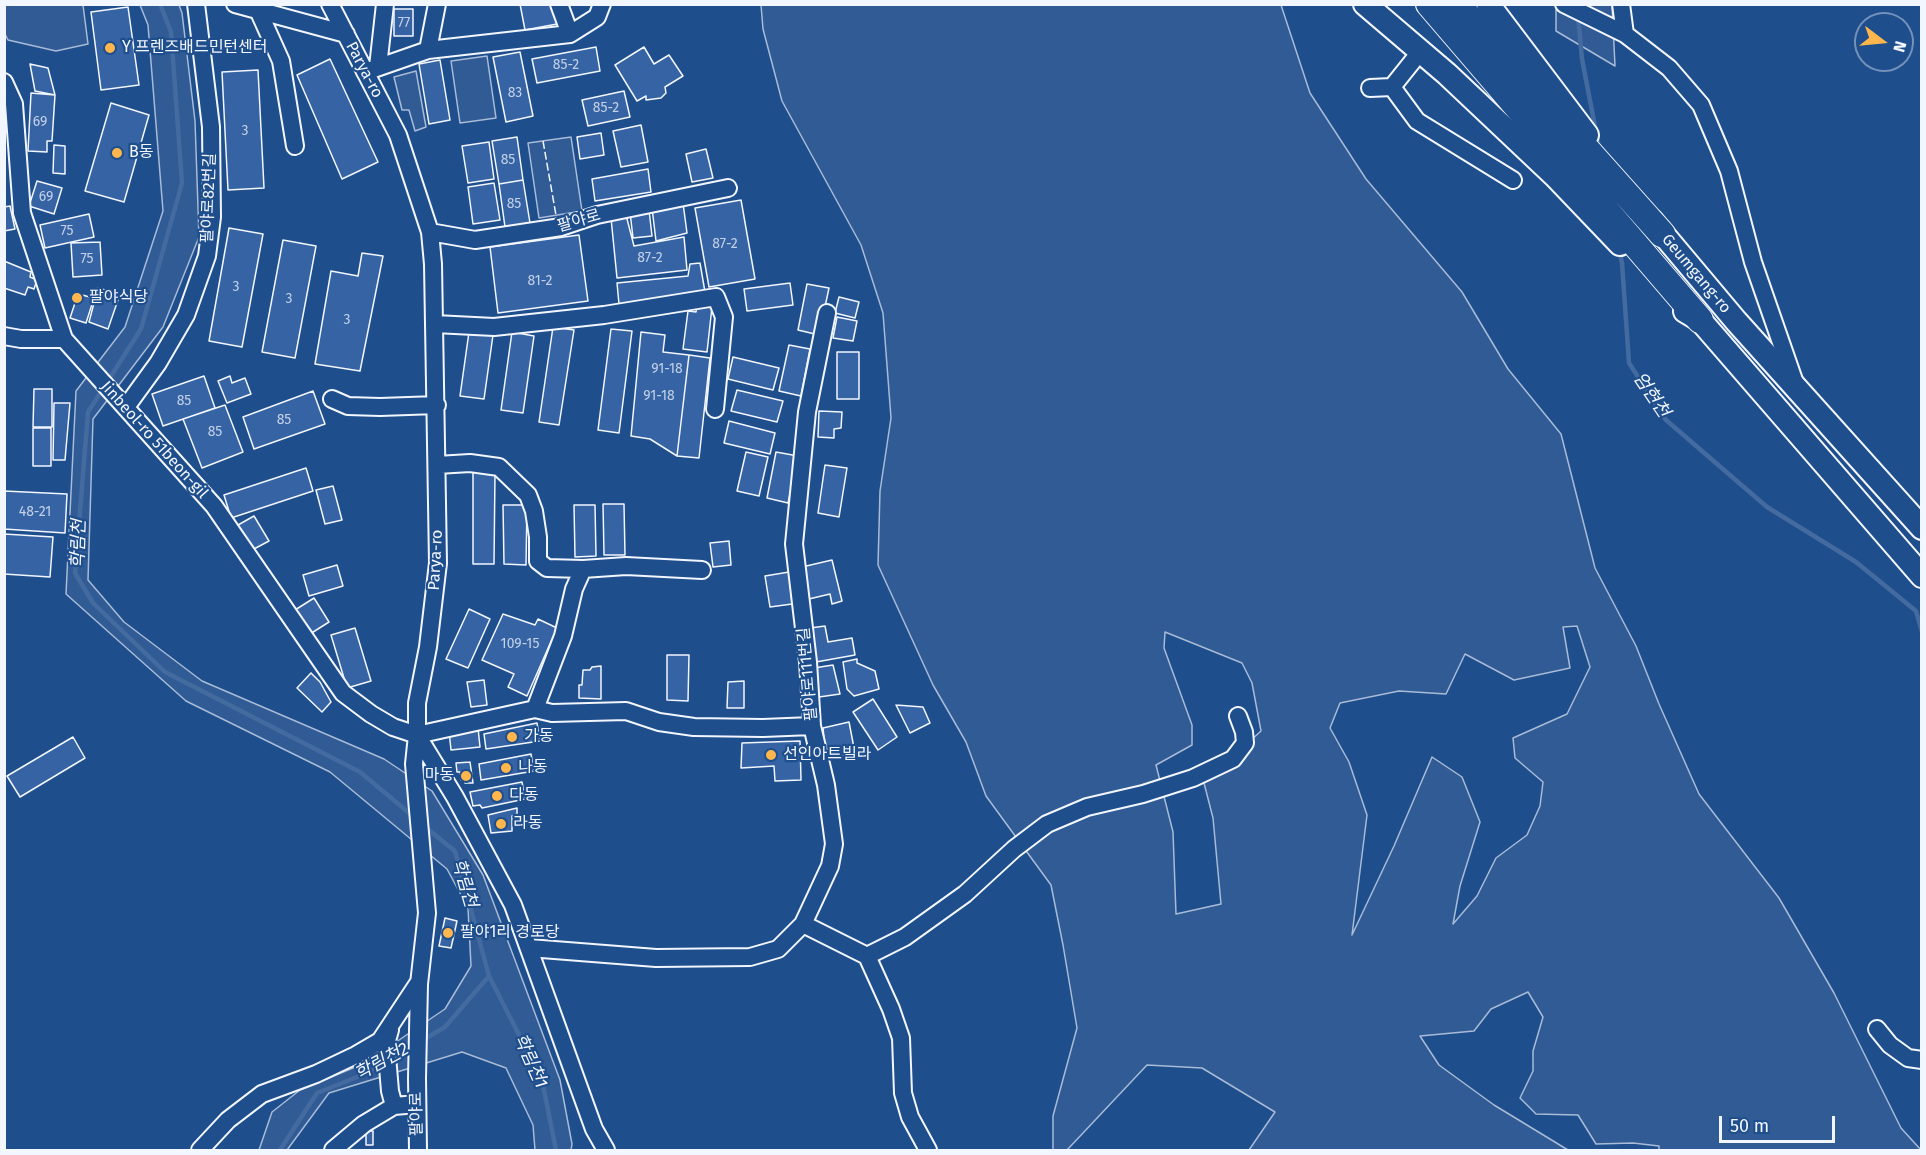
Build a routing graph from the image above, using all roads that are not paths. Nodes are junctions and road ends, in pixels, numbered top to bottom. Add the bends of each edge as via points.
1 (196, 4) edge
2 (235, 4) edge
3 (330, 4) edge
4 (385, 4) edge
5 (436, 4) edge
6 (559, 4) edge
7 (602, 4) edge
8 (1365, 4) edge
9 (1429, 4) edge
10 (1457, 4) edge
11 (1488, 4) edge
12 (1564, 4) edge
13 (1620, 4) edge
14 (258, 10) junction
15 (346, 34) junction
16 (570, 34) junction
17 (1625, 34) junction
18 (428, 50) junction
19 (1420, 51) junction
20 (372, 69) junction
21 (4, 82) edge
22 (1392, 87) junction
23 (1370, 88) dead end
24 (1543, 89) junction
25 (296, 146) dead end
26 (1558, 167) junction
27 (1514, 180) dead end
28 (728, 188) dead end
29 (430, 232) junction
30 (1662, 234) joint
31 (1687, 309) joint
32 (827, 313) dead end
33 (435, 324) junction
34 (4, 336) edge
35 (64, 339) junction
36 (1798, 389) junction
37 (332, 399) dead end
38 (121, 403) junction
39 (436, 405) junction
40 (715, 409) dead end
41 (437, 465) junction
42 (1922, 528) edge
43 (583, 569) junction
44 (702, 570) dead end
45 (1922, 576) edge
46 (535, 709) junction
47 (1238, 716) dead end
48 (812, 726) junction
49 (417, 735) junction
50 (427, 903) joint
51 (803, 924) junction
52 (529, 948) junction
53 (867, 956) junction
54 (419, 981) junction
55 (391, 1024) junction
56 (1877, 1029) dead end
57 (1922, 1060) edge
58 (392, 1099) junction
59 (417, 1104) junction
60 (200, 1150) edge
61 (333, 1150) edge
62 (418, 1150) edge
63 (606, 1150) edge
64 (928, 1150) edge

1 - 38 street, 팔야로82번길 via 211,127 212,217 207,256 186,315 158,363
2 - 14 street
3 - 15 street, Parya-ro
4 - 20 street
5 - 18 street
6 - 16 street
7 - 16 street via 597,17
8 - 19 main road
9 - 26 highway
10 - 24 highway
11 - 24 main road
12 - 17 street
13 - 17 street
14 - 15 street
14 - 25 street via 281,61
15 - 20 street, Parya-ro
16 - 18 street
17 - 36 street via 1669,68 1701,105 1729,171 1754,262
18 - 20 street
19 - 22 street
19 - 26 main road
20 - 29 street, Parya-ro
21 - 35 street, Jinbeol-ro 51beon-gil via 14,104 22,213
22 - 23 street
22 - 27 street via 1417,121
24 - 30 highway
26 - 31 highway
28 - 29 street, 팔야로 via 597,215 561,227 475,240
29 - 33 street, Parya-ro
30 - 36 main road, Geumgang-ro
31 - 45 main road, Geumgang-ro
32 - 48 street, 팔야로111번길 via 807,412 794,544
33 - 39 street, Parya-ro
33 - 40 street via 494,327 716,297 724,317
34 - 35 street
35 - 38 street, Jinbeol-ro 51beon-gil
36 - 42 main road, Geumgang-ro
37 - 39 street via 348,406 380,408
38 - 49 street, Jinbeol-ro 51beon-gil via 214,506 343,693 386,723
39 - 41 street, Parya-ro
41 - 43 street via 499,468 528,495 538,537 538,561 547,568
41 - 49 street, Parya-ro via 438,563 417,703
43 - 44 street via 626,566
43 - 46 street
46 - 48 street via 552,713 626,711 659,722 694,727
46 - 49 street
47 - 53 street via 1245,743 1233,759 1192,778 1087,807 1047,824 956,901 905,937
48 - 51 street, 팔야로111번길 via 834,844 830,866
49 - 50 street, Parya-ro via 414,764
49 - 52 street via 513,905
50 - 54 street, 팔야로
51 - 52 street, 팔야로111번길 via 778,949 750,957 656,958
51 - 53 street
52 - 63 street via 594,1129
53 - 64 street via 901,1038 903,1094
54 - 55 street
54 - 59 street, 팔야로
55 - 58 street via 386,1044
55 - 60 street via 380,1041 356,1056 262,1094 228,1120
56 - 57 street via 1908,1058
58 - 59 street
58 - 61 street
59 - 62 street, 팔야로

